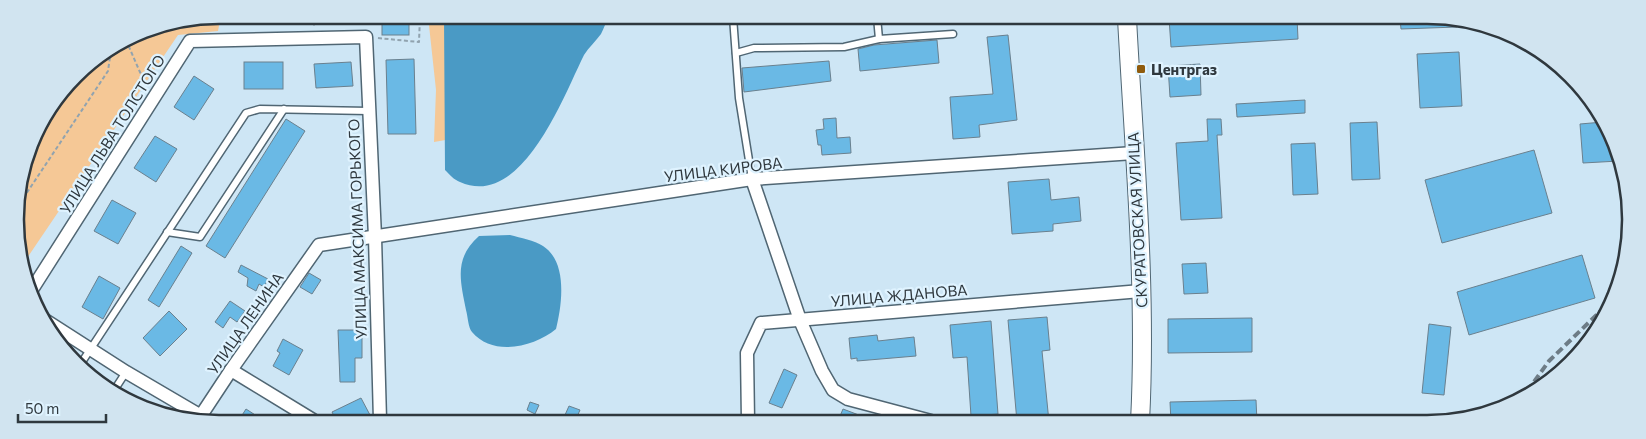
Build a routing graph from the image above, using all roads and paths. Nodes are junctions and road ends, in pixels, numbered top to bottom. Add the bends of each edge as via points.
1 (420, 24) edge
2 (734, 24) edge
3 (878, 24) edge
4 (1128, 24) edge
5 (953, 34) dead end
6 (366, 37) junction
7 (879, 39) junction
8 (129, 46) edge
9 (736, 53) junction
10 (110, 58) edge
11 (152, 101) junction
12 (284, 108) junction
13 (369, 110) junction
14 (1134, 153) junction
15 (752, 179) junction
16 (25, 196) edge
17 (168, 232) junction
18 (375, 237) junction
19 (319, 245) joint
20 (35, 285) edge
21 (1141, 291) junction
22 (800, 320) junction
23 (57, 328) edge
24 (90, 349) junction
25 (83, 360) edge
26 (231, 370) junction
27 (126, 372) junction
28 (117, 386) edge
29 (193, 414) edge
30 (202, 415) edge
31 (305, 415) edge
32 (380, 415) edge
33 (748, 415) edge
34 (888, 415) edge
35 (1140, 415) edge

1 - 6 path via 419,42
2 - 9 lane
3 - 7 lane
4 - 14 street, СКУРАТОВСКАЯ УЛИЦА
5 - 7 lane
6 - 11 street, УЛИЦА ЛЬВА ТОЛСТОГО via 190,42
6 - 13 street, УЛИЦА МАКСИМА ГОРЬКОГО
7 - 9 lane via 844,47 754,48
8 - 11 path
9 - 15 lane via 739,98
10 - 16 path via 108,71
11 - 20 street, УЛИЦА ЛЬВА ТОЛСТОГО
12 - 13 lane
12 - 17 lane via 246,113
12 - 17 lane via 200,237
13 - 18 street, УЛИЦА МАКСИМА ГОРЬКОГО
14 - 15 street, УЛИЦА КИРОВА
14 - 21 street, СКУРАТОВСКАЯ УЛИЦА
15 - 18 street, УЛИЦА КИРОВА
15 - 22 street
17 - 24 lane
18 - 19 street, УЛИЦА КИРОВА
18 - 32 street, УЛИЦА МАКСИМА ГОРЬКОГО
19 - 26 street, УЛИЦА ЛЕНИНА
21 - 22 street, УЛИЦА ЖДАНОВА
21 - 35 street, СКУРАТОВСКАЯ УЛИЦА
22 - 33 street, УЛИЦА ЖДАНОВА via 761,323 746,353
22 - 34 street via 833,390
23 - 24 street
24 - 25 lane
24 - 27 street
26 - 30 street, УЛИЦА ЛЕНИНА
26 - 31 street
27 - 28 lane
27 - 29 street

